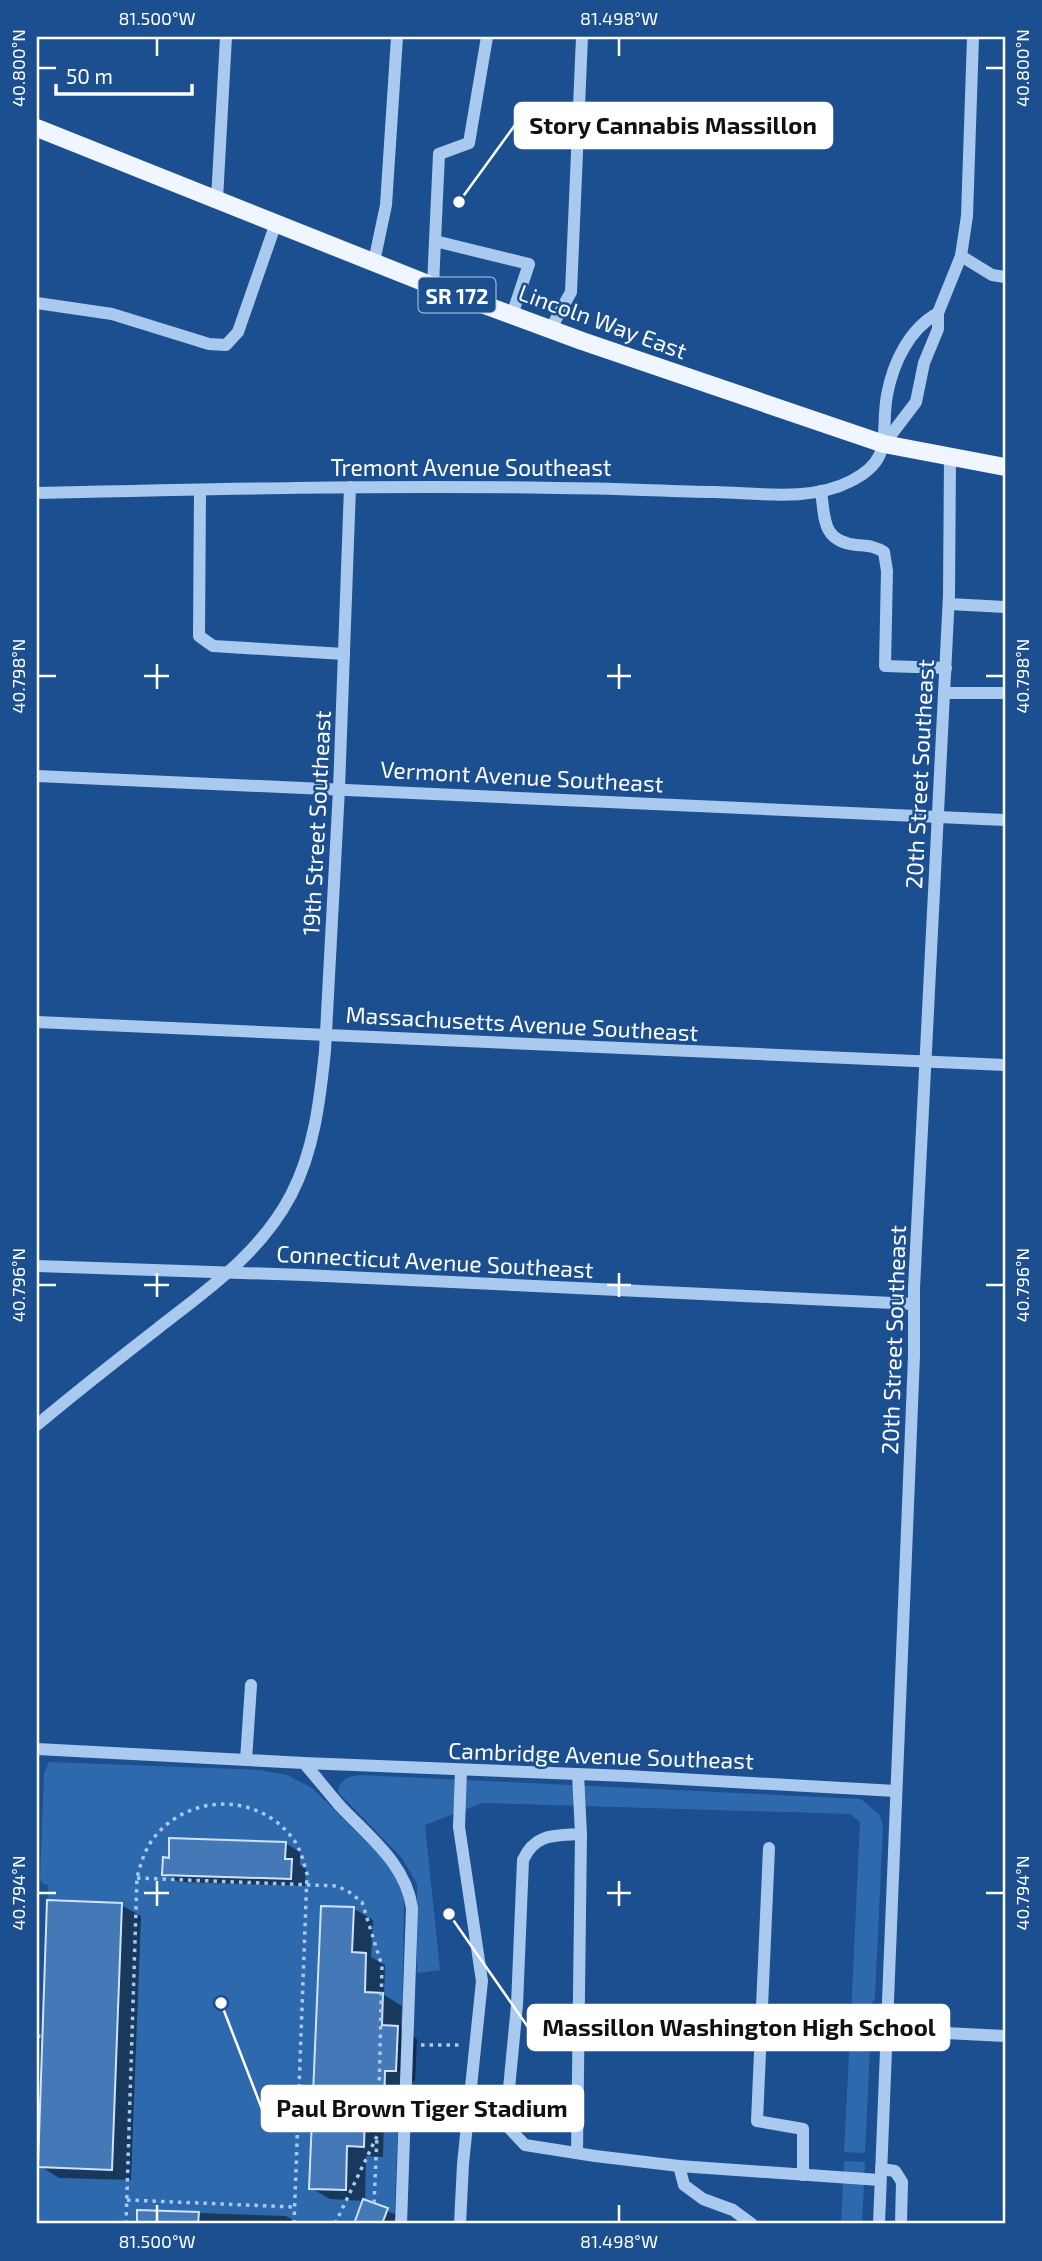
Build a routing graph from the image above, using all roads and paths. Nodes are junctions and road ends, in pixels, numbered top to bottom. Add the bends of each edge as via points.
1 (226, 37) edge
2 (397, 37) edge
3 (487, 37) edge
4 (582, 37) edge
5 (974, 37) edge
6 (37, 128) edge
7 (217, 199) junction
8 (275, 223) junction
9 (435, 241) junction
10 (961, 256) junction
11 (374, 262) junction
12 (1005, 277) edge
13 (433, 286) junction
14 (37, 303) edge
15 (938, 313) junction
16 (512, 315) junction
17 (550, 330) junction
18 (884, 444) junction
19 (950, 458) junction
20 (1005, 467) edge
21 (351, 487) junction
22 (200, 490) junction
23 (821, 491) junction
24 (37, 493) edge
25 (949, 604) junction
26 (1005, 607) edge
27 (344, 654) junction
28 (946, 668) junction
29 (1005, 681) edge
30 (944, 693) junction
31 (1005, 693) edge
32 (37, 776) edge
33 (339, 789) junction
34 (938, 816) junction
35 (1005, 820) edge
36 (37, 1023) edge
37 (326, 1035) junction
38 (926, 1061) junction
39 (1005, 1065) edge
40 (37, 1266) edge
41 (228, 1274) junction
42 (915, 1304) junction
43 (37, 1425) edge
44 (251, 1685) dead end
45 (37, 1749) edge
46 (246, 1760) junction
47 (304, 1763) junction
48 (461, 1770) junction
49 (578, 1774) junction
50 (896, 1791) junction
51 (580, 1834) junction
52 (769, 1847) dead end
53 (137, 1878) junction
54 (307, 1885) junction
55 (762, 2019) junction
56 (886, 2027) junction
57 (37, 2036) edge
58 (43, 2036) dead end
59 (1005, 2036) edge
60 (408, 2044) junction
61 (476, 2046) junction
62 (377, 2134) junction
63 (577, 2153) junction
64 (679, 2165) junction
65 (803, 2175) junction
66 (881, 2175) junction
67 (127, 2200) junction
68 (374, 2203) dead end
69 (294, 2207) junction
70 (126, 2224) edge
71 (293, 2224) edge
72 (335, 2224) edge
73 (401, 2224) edge
74 (460, 2224) edge
75 (752, 2224) edge
76 (879, 2224) edge
77 (901, 2224) edge

1 - 7 street
2 - 11 street via 386,205
3 - 9 street via 469,142 439,154
4 - 17 street via 571,292
5 - 10 street, Tremont Avenue Southeast via 967,216
6 - 7 main road, Lincoln Way East / SR 172
7 - 8 main road, Lincoln Way East / SR 172
8 - 11 main road, Lincoln Way East / SR 172
8 - 14 street via 238,332 226,345 111,314
9 - 13 street
9 - 16 street via 529,264
10 - 12 street via 992,275
10 - 15 street, Tremont Avenue Southeast
11 - 13 main road, Lincoln Way East / SR 172
13 - 16 main road, Lincoln Way East / SR 172
15 - 18 street, Tremont Avenue Southeast via 938,329 916,402
15 - 18 street via 912,334 900,359 887,395
16 - 17 main road, Lincoln Way East / SR 172
17 - 18 main road, Lincoln Way East / SR 172
18 - 19 main road, Lincoln Way East / SR 172
18 - 23 street, Tremont Avenue Southeast via 866,472
19 - 20 main road, Lincoln Way East / SR 172
19 - 25 street, 20th Street Southeast
21 - 22 street, Tremont Avenue Southeast
21 - 23 street, Tremont Avenue Southeast
21 - 27 street, 19th Street Southeast
22 - 24 street, Tremont Avenue Southeast
22 - 27 street via 199,636 213,646
23 - 28 street via 833,538 884,552 885,666
25 - 26 street
25 - 28 street, 20th Street Southeast
27 - 33 street, 19th Street Southeast
28 - 30 street, 20th Street Southeast
29 - 31 street
30 - 31 street
30 - 34 street, 20th Street Southeast
32 - 33 street, Vermont Avenue Southeast
33 - 34 street, Vermont Avenue Southeast
33 - 37 street, 19th Street Southeast
34 - 35 street, Vermont Avenue Southeast
34 - 38 street, 20th Street Southeast
36 - 37 street, Massachusetts Avenue Southeast
37 - 38 street, Massachusetts Avenue Southeast
37 - 41 street, 19th Street Southeast via 321,1092 296,1184 261,1242
38 - 39 street, Massachusetts Avenue Southeast
38 - 42 street, 20th Street Southeast
40 - 41 street, Connecticut Avenue Southeast
41 - 42 street, Connecticut Avenue Southeast
41 - 43 street, 19th Street Southeast
42 - 50 street, 20th Street Southeast
44 - 46 street
45 - 46 street, Cambridge Avenue Southeast
46 - 47 street, Cambridge Avenue Southeast
47 - 48 street, Cambridge Avenue Southeast
47 - 60 street via 393,1861 406,1883 411,1908
48 - 49 street, Cambridge Avenue Southeast
48 - 61 street via 459,1827 482,1980
49 - 50 street, Cambridge Avenue Southeast
49 - 51 street
50 - 56 street, 20th Street Southeast
51 - 63 street
51 - 63 street via 536,1841 523,1860 508,2099 508,2127 525,2145
52 - 55 street
53 - 54 path
53 - 54 path via 157,1834 195,1808 220,1803 246,1806 290,1835 301,1853
53 - 67 path
54 - 62 path via 337,1886 362,1902 382,1966
54 - 69 path
55 - 56 street
55 - 65 street via 757,2121 803,2129
56 - 59 street
56 - 66 street, 20th Street Southeast
57 - 58 path
60 - 61 path
60 - 73 street
61 - 74 street
62 - 68 path
62 - 72 path
63 - 64 street
64 - 65 street
64 - 75 street via 684,2185
65 - 66 street
66 - 76 street, 20th Street Southeast
66 - 77 street via 895,2171 902,2182
67 - 69 path
67 - 70 path
69 - 71 path

